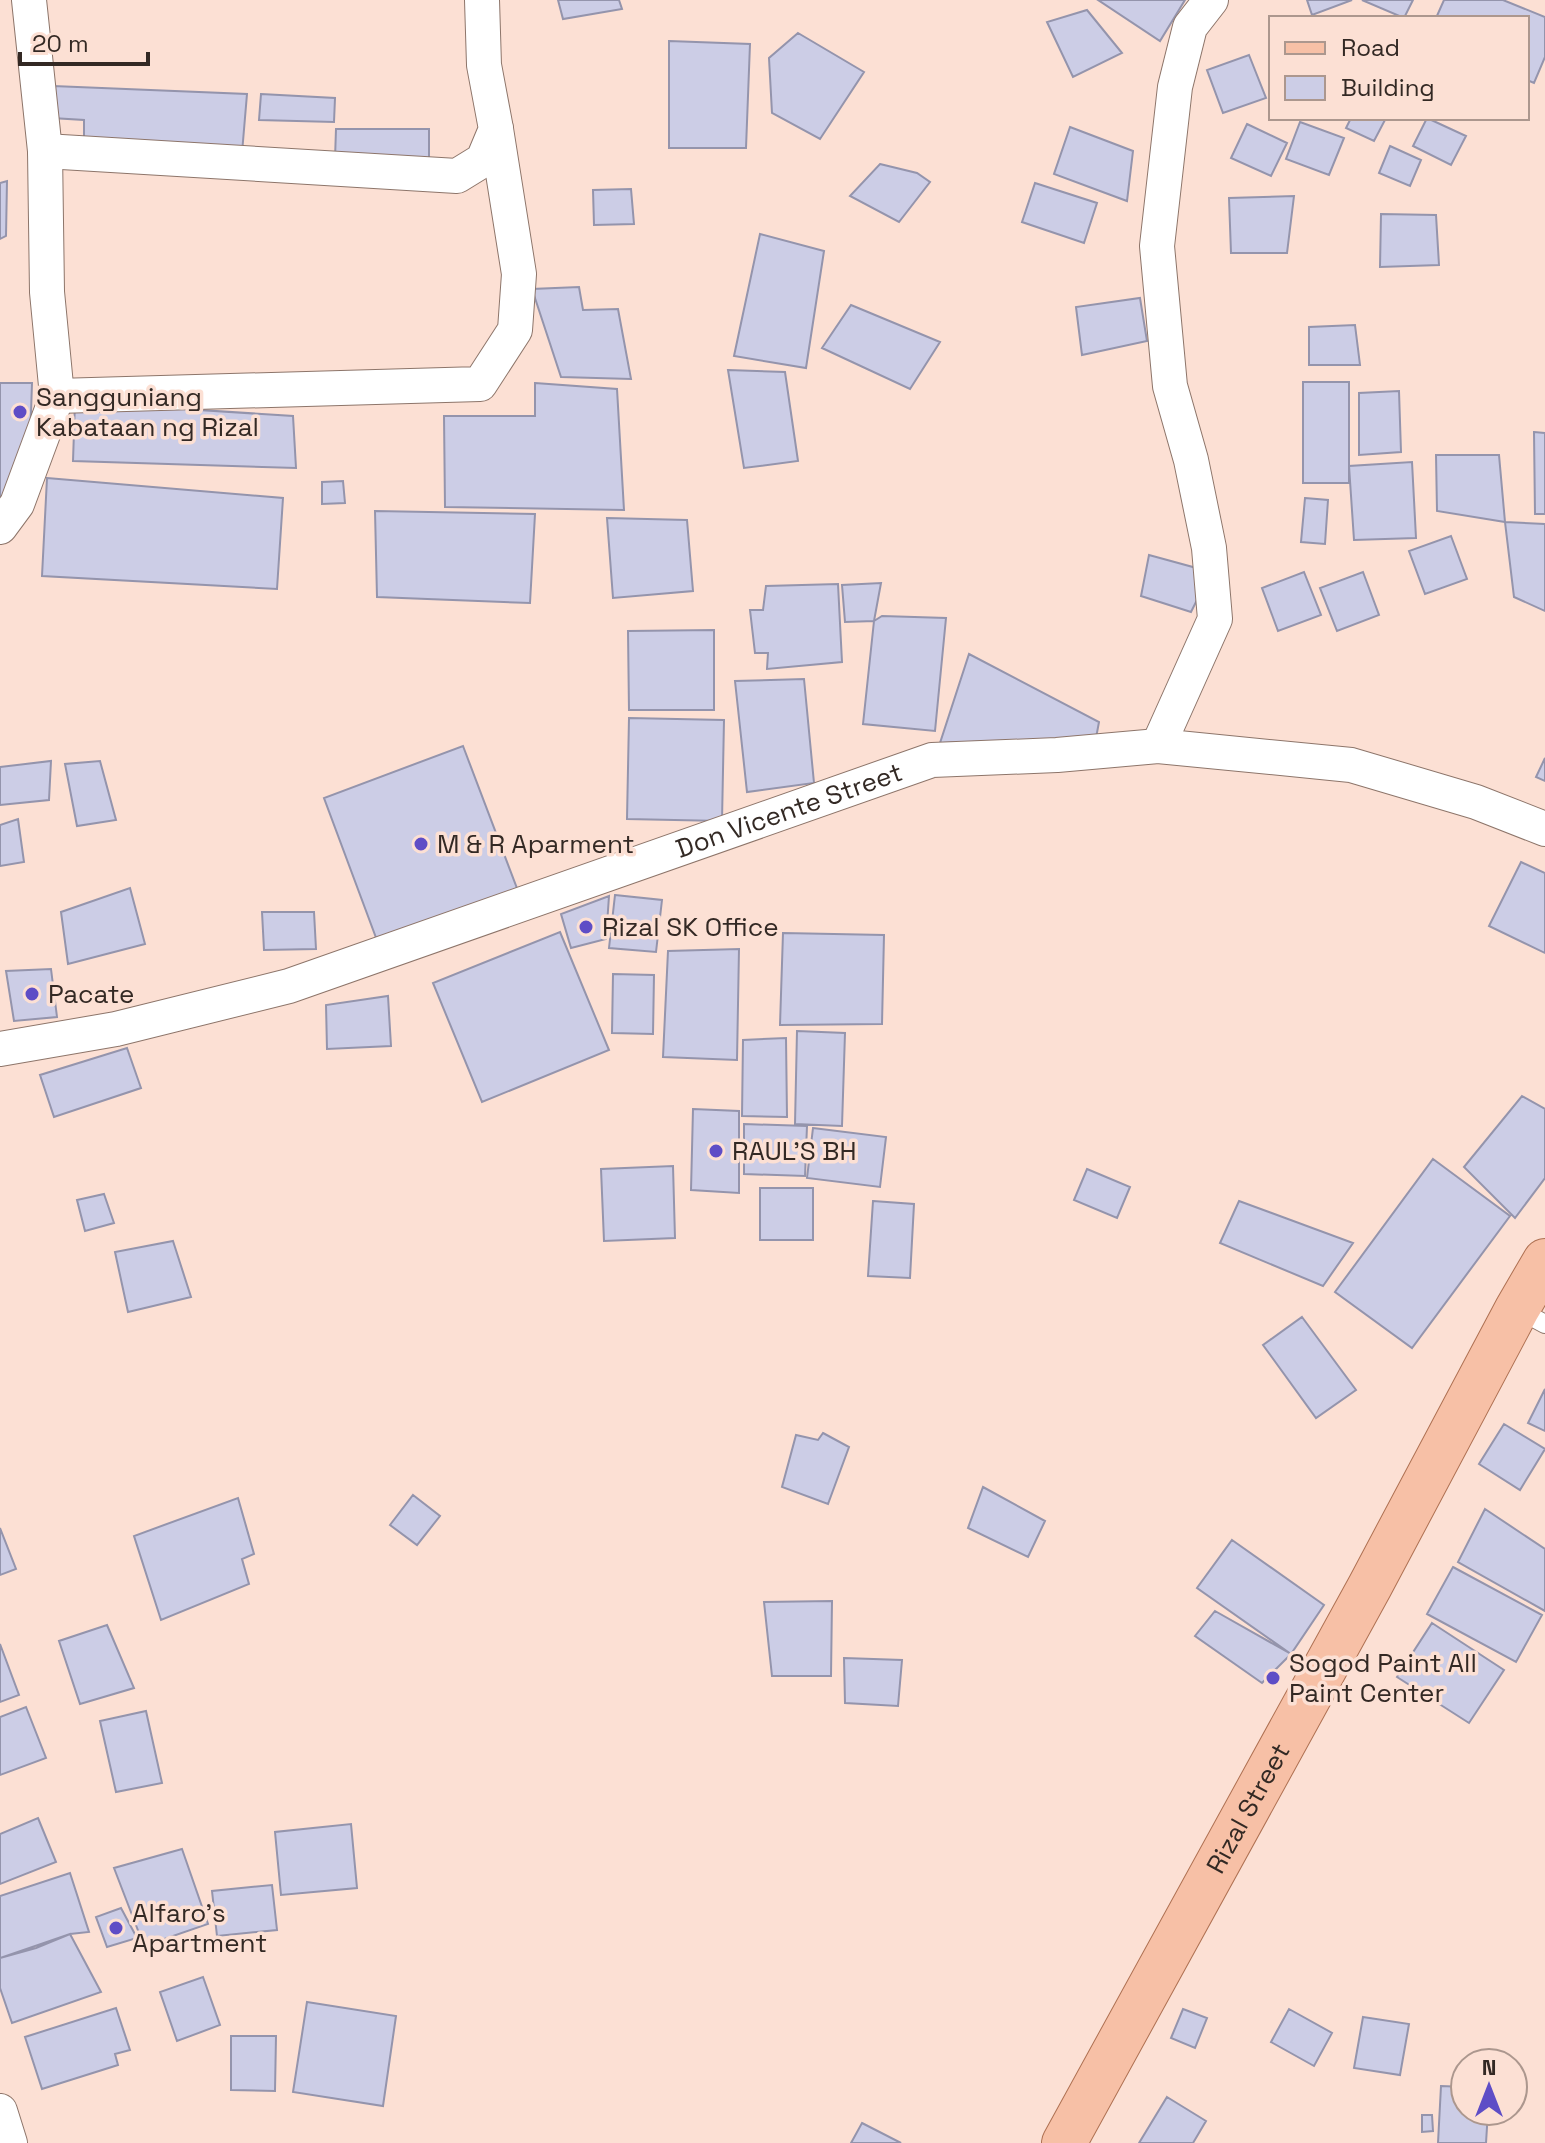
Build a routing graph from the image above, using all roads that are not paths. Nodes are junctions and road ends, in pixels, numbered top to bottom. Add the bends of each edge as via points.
1 (29, 0) edge
2 (482, 0) edge
3 (1211, 0) edge
4 (496, 129) junction
5 (45, 151) junction
6 (57, 396) junction
7 (0, 527) edge
8 (1158, 746) junction
9 (1545, 829) edge
10 (0, 1049) edge
11 (1545, 1261) edge
12 (1531, 1316) edge
13 (0, 2111) edge
14 (10, 2143) edge
15 (1064, 2143) edge

1 - 5 street
2 - 4 street via 484,65
3 - 8 street via 1190,27 1175,87 1157,246 1170,386 1209,548 1215,619
4 - 5 street via 483,160 457,176
4 - 6 street via 519,274 515,330 480,384
5 - 6 street via 47,292
6 - 7 street via 17,504
8 - 9 street, Don Vicente Street via 1351,765 1476,802
8 - 10 street, Don Vicente Street via 932,760 289,986 116,1029
11 - 12 main road, Rizal Street
12 - 15 main road, Rizal Street via 1370,1586
13 - 14 street

